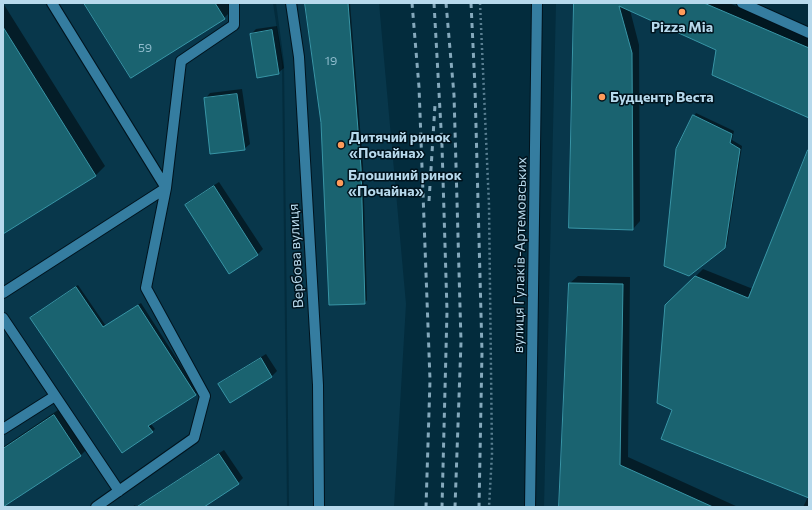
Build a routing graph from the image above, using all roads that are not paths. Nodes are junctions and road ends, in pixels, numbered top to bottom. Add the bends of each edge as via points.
1 (52, 3) edge
2 (234, 3) edge
3 (291, 3) edge
4 (537, 3) edge
5 (742, 3) edge
6 (809, 32) edge
7 (166, 188) junction
8 (3, 293) edge
9 (3, 318) edge
10 (55, 396) junction
11 (3, 429) edge
12 (118, 491) junction
13 (96, 507) edge
14 (319, 507) edge
15 (530, 507) edge

1 - 7 street
2 - 7 street via 234,25 181,61
3 - 14 street, Вербова вулиця via 299,57 317,378
4 - 15 street, вулиця Гулаків-Артемовських
5 - 6 street
7 - 8 street
7 - 12 street via 146,288 205,396 194,438
9 - 10 street
10 - 11 street
10 - 12 street
12 - 13 street

